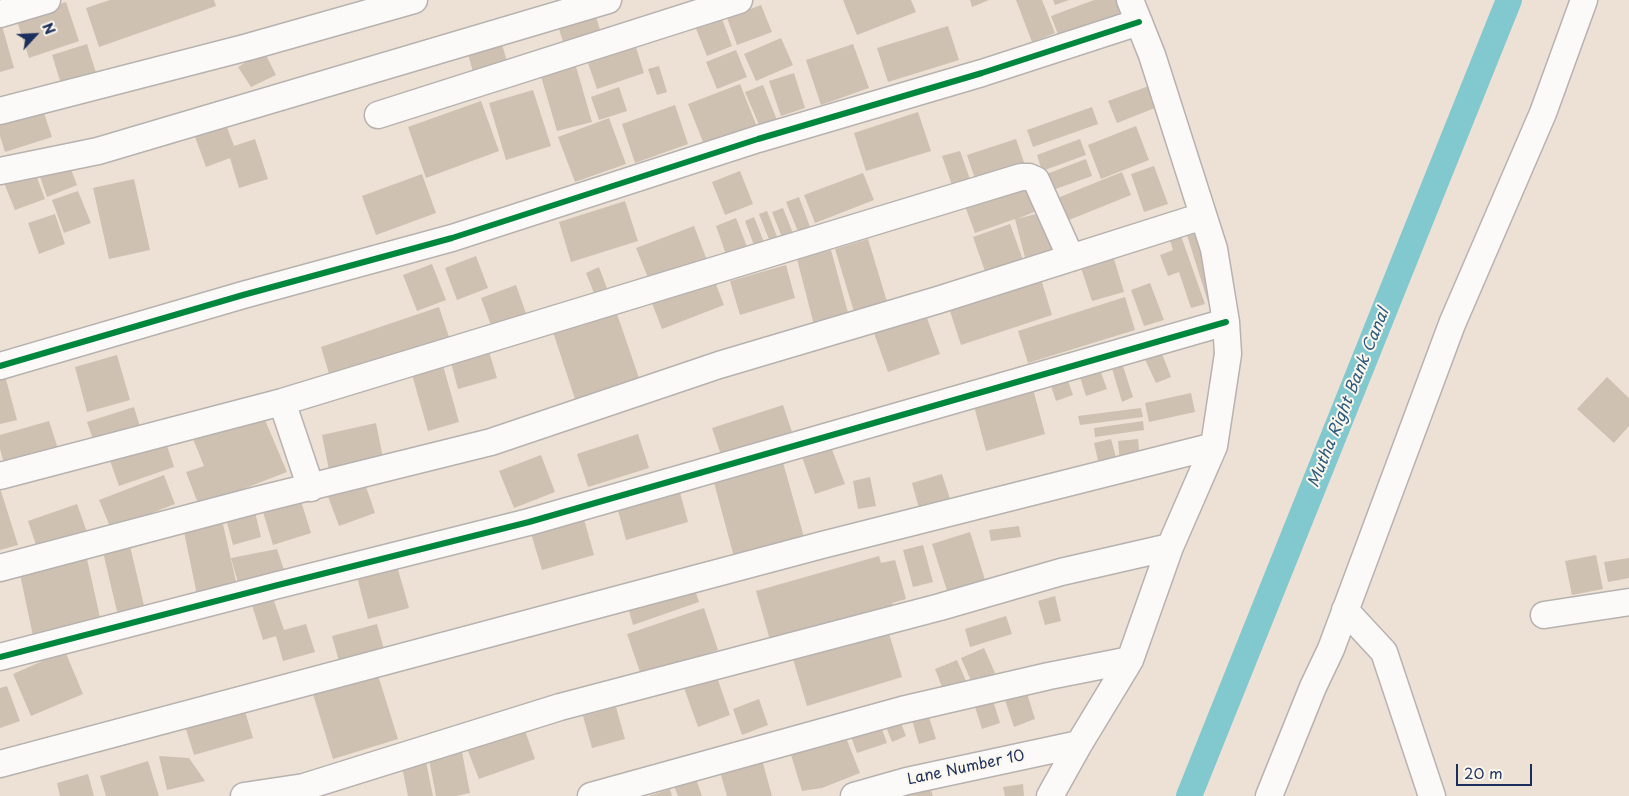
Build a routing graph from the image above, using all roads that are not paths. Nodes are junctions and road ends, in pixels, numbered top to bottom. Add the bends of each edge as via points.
1 (47, 0) edge
2 (414, 0) edge
3 (608, 0) edge
4 (739, 0) edge
5 (1584, 0) edge
6 (1134, 11) edge
7 (0, 14) edge
8 (0, 112) edge
9 (378, 115) dead end
10 (0, 171) edge
11 (1203, 216) junction
12 (1071, 258) junction
13 (1226, 322) junction
14 (0, 366) edge
15 (282, 402) junction
16 (1214, 446) junction
17 (0, 476) edge
18 (311, 488) junction
19 (1170, 547) junction
20 (0, 568) edge
21 (1629, 602) edge
22 (1346, 610) junction
23 (1544, 615) dead end
24 (0, 657) edge
25 (1130, 660) junction
26 (1079, 744) junction
27 (0, 764) edge
28 (244, 796) edge
29 (590, 796) edge
30 (854, 796) edge
31 (1050, 796) edge
32 (1269, 796) edge
33 (1432, 796) edge

1 - 7 street
2 - 8 street
3 - 10 street via 98,151
4 - 9 street
5 - 22 street via 1543,113 1452,324
6 - 11 street via 1152,55
6 - 14 street via 982,73 758,139 452,238
11 - 12 street
11 - 13 street via 1214,249
12 - 15 street via 1036,180 1021,177
12 - 18 street via 719,365 491,442
13 - 16 street via 1228,354
13 - 24 street via 529,522
15 - 17 street
15 - 18 street
16 - 19 street
16 - 27 street via 822,545
18 - 20 street
19 - 25 street
19 - 28 street via 1062,572 560,707 304,787
21 - 23 street
22 - 32 street
22 - 33 street via 1384,652
25 - 26 street
25 - 29 street via 902,710
26 - 30 street, Lane Number 10 via 907,781
26 - 31 street

